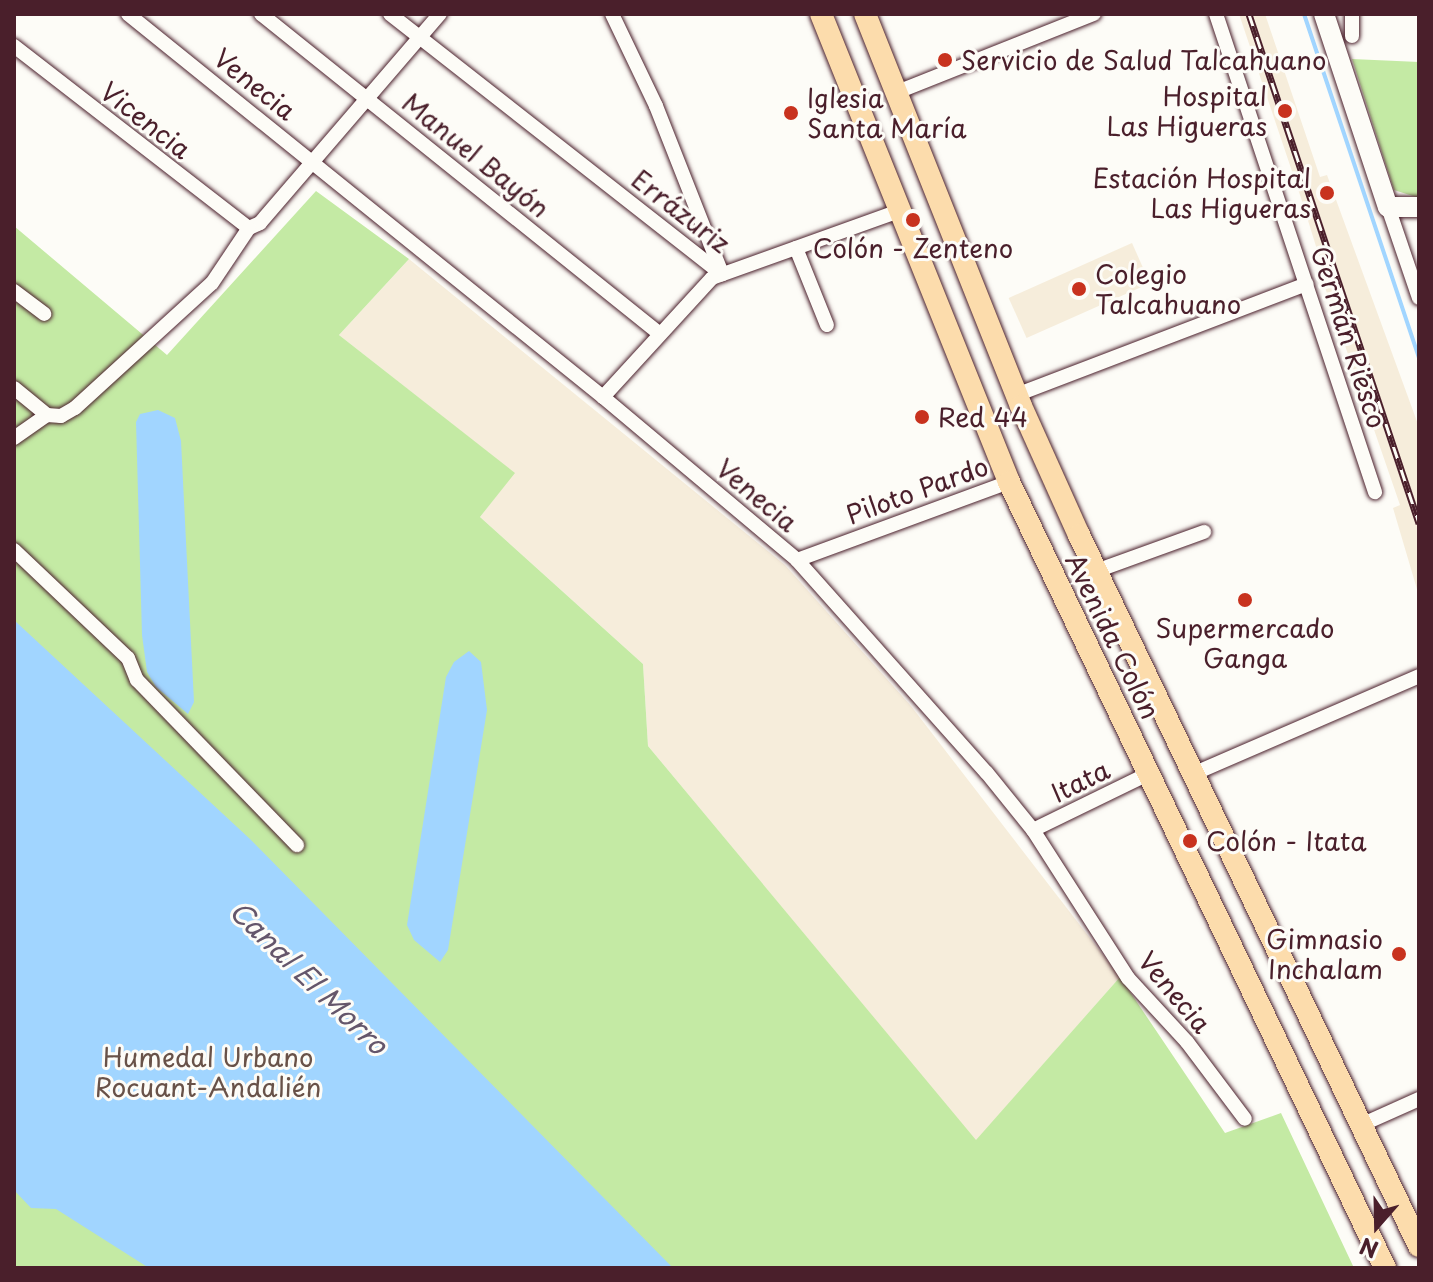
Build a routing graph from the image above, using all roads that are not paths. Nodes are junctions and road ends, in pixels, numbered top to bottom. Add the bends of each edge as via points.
1 (128, 14) edge
2 (261, 14) edge
3 (390, 14) edge
4 (401, 14) edge
5 (440, 14) edge
6 (612, 14) edge
7 (821, 14) edge
8 (865, 14) edge
9 (1094, 14) edge
10 (1216, 14) edge
11 (1324, 14) edge
12 (1352, 14) edge
13 (416, 34) junction
14 (1352, 36) dead end
15 (14, 46) edge
16 (895, 93) junction
17 (367, 98) junction
18 (312, 160) junction
19 (1388, 207) junction
20 (1419, 207) edge
21 (899, 211) junction
22 (249, 228) junction
23 (796, 248) junction
24 (722, 274) junction
25 (1306, 284) junction
26 (14, 291) edge
27 (1419, 298) edge
28 (44, 314) dead end
29 (827, 325) dead end
30 (660, 334) junction
31 (14, 388) edge
32 (971, 389) junction
33 (1016, 395) junction
34 (603, 397) junction
35 (47, 415) junction
36 (14, 438) edge
37 (1009, 482) junction
38 (1375, 492) dead end
39 (1204, 532) dead end
40 (14, 550) edge
41 (797, 560) junction
42 (1096, 571) junction
43 (1419, 676) edge
44 (1148, 774) junction
45 (1193, 774) junction
46 (1033, 830) junction
47 (297, 845) dead end
48 (1419, 1099) edge
49 (1245, 1119) dead end
50 (1361, 1125) junction
51 (1419, 1246) edge
52 (1385, 1268) edge

1 - 18 street, Venecia
2 - 17 street, Manuel Bayón
3 - 13 street, Errázuriz
4 - 13 street
5 - 13 street
6 - 24 street, Errázuriz via 656,106
7 - 21 main road, Avenida Colón
8 - 16 main road, Avenida Colón
9 - 16 street
10 - 25 street, Germán Riesco
11 - 19 street
12 - 14 street
13 - 17 street
13 - 24 street, Errázuriz
15 - 22 street, Vicencia
16 - 33 main road, Avenida Colón
17 - 18 street
17 - 30 street, Manuel Bayón
18 - 22 street via 260,223
18 - 34 street, Venecia
19 - 20 street
19 - 27 street
21 - 23 street
21 - 32 main road, Avenida Colón
22 - 35 street via 212,283 71,411
23 - 24 street
23 - 29 street
24 - 30 street
25 - 33 street
25 - 38 street, Germán Riesco
26 - 28 street
30 - 34 street
31 - 35 street
32 - 33 main road via 991,397
32 - 37 main road, Avenida Colón
33 - 42 main road, Avenida Colón
34 - 41 street, Venecia
35 - 36 street
37 - 41 street, Piloto Pardo
37 - 44 main road, Avenida Colón
39 - 42 street
40 - 47 street via 128,658 137,680
41 - 46 street, Venecia via 918,691
42 - 45 main road, Avenida Colón
43 - 45 street
44 - 46 street, Itata
44 - 52 main road, Avenida Colón
45 - 50 main road, Avenida Colón
46 - 49 street, Venecia via 1128,978 1187,1042
48 - 50 street
50 - 51 main road, Avenida Colón

